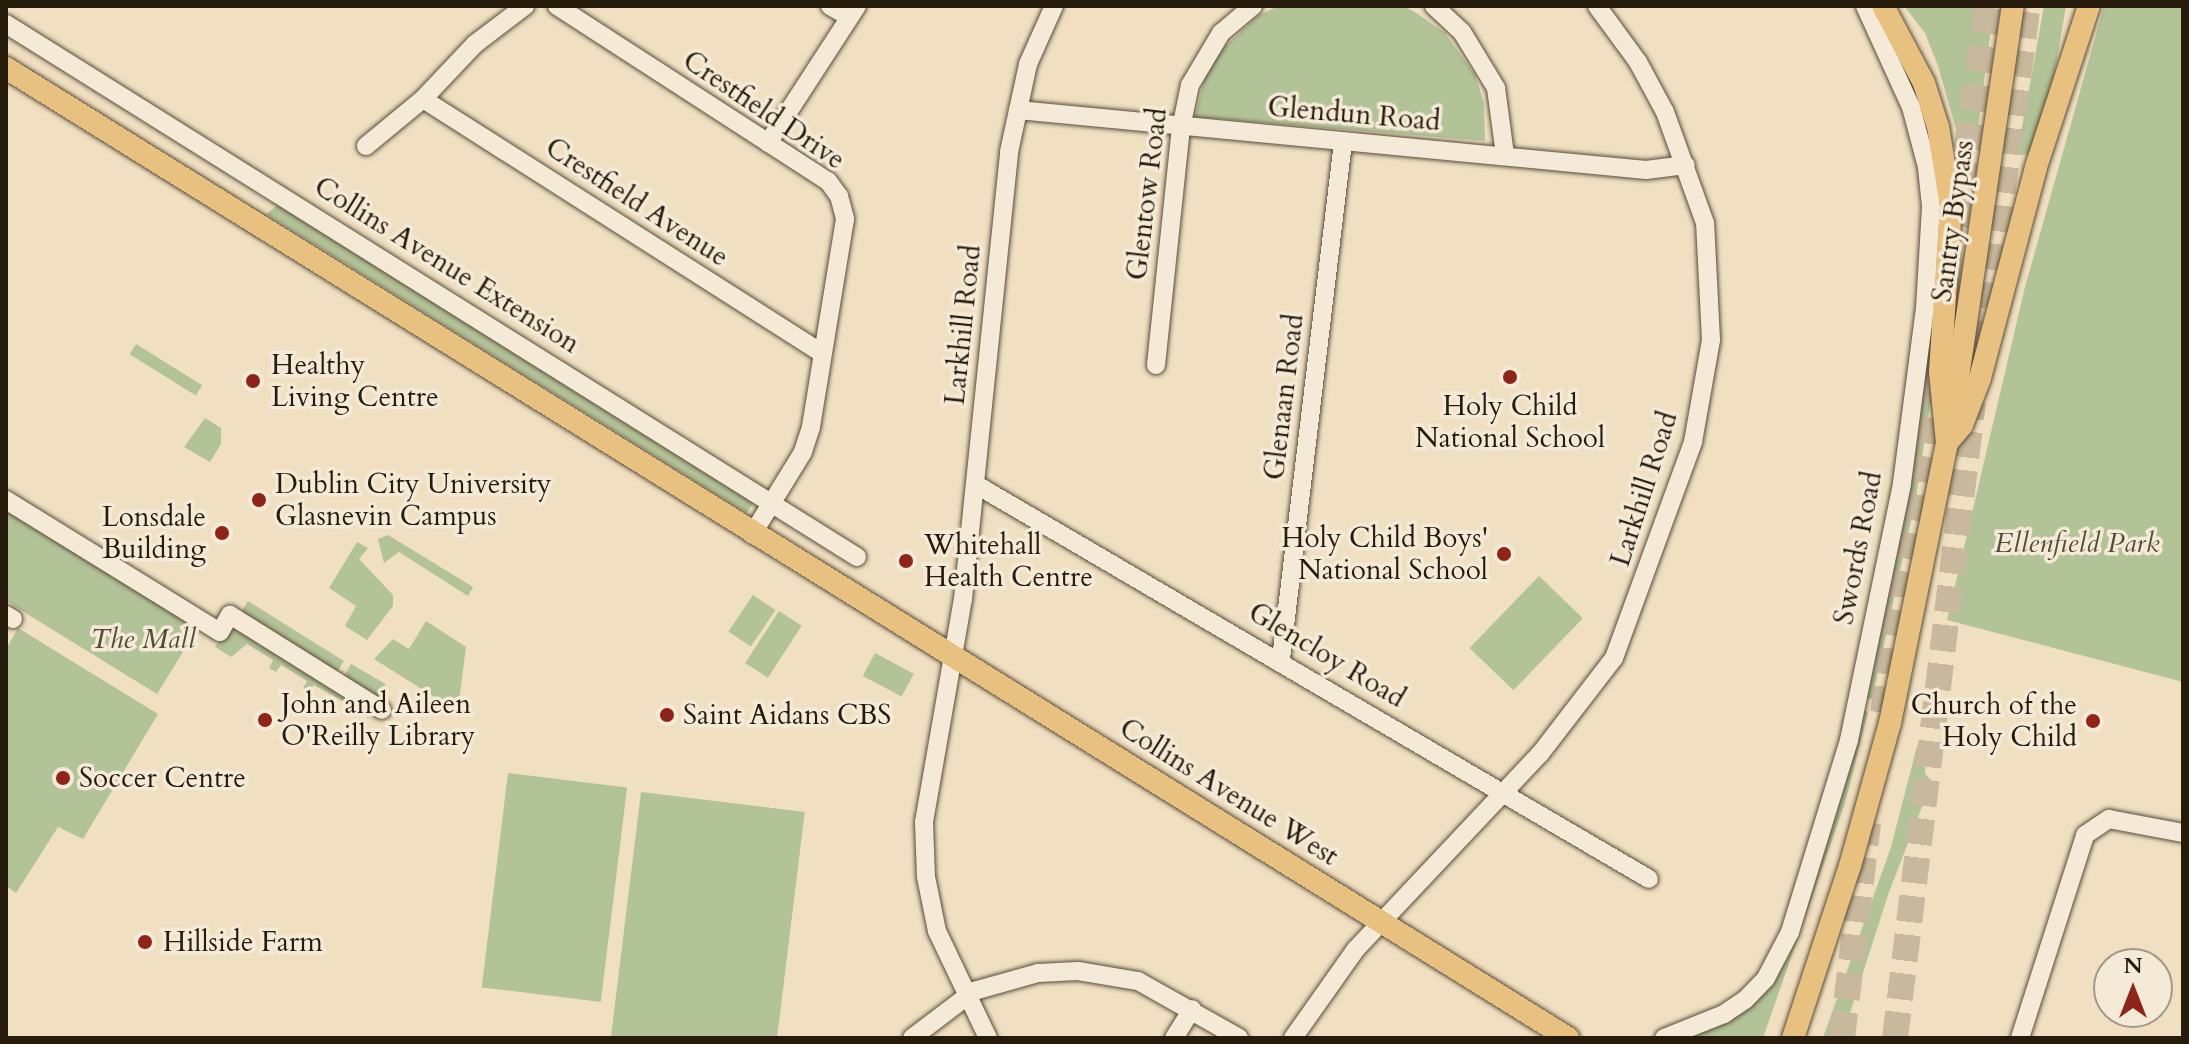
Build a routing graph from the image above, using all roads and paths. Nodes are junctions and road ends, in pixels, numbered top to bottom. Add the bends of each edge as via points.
1 (525, 6) edge
2 (557, 6) edge
3 (830, 6) edge
4 (1054, 6) edge
5 (1253, 6) edge
6 (1434, 6) edge
7 (1597, 6) edge
8 (1865, 6) edge
9 (1883, 6) edge
10 (2013, 6) edge
11 (2089, 6) edge
12 (853, 12) edge
13 (6, 24) edge
14 (6, 68) edge
15 (423, 99) junction
16 (1018, 110) junction
17 (1181, 128) junction
18 (1343, 142) junction
19 (768, 143) junction
20 (366, 146) dead end
21 (1505, 155) junction
22 (1686, 165) junction
23 (821, 353) junction
24 (1156, 365) dead end
25 (1947, 443) junction
26 (975, 484) junction
27 (6, 500) edge
28 (774, 504) junction
29 (752, 535) junction
30 (857, 557) dead end
31 (954, 656) junction
32 (1281, 659) junction
33 (382, 710) dead end
34 (1502, 795) junction
35 (2183, 833) edge
36 (1649, 879) dead end
37 (1379, 922) junction
38 (965, 995) junction
39 (1192, 1009) junction
40 (912, 1038) edge
41 (988, 1038) edge
42 (1174, 1038) edge
43 (1239, 1038) edge
44 (1293, 1038) edge
45 (1568, 1038) edge
46 (1664, 1038) edge
47 (1793, 1038) edge
48 (2020, 1038) edge

1 - 15 street via 475,44
2 - 19 street, Crestfield Drive
3 - 12 street
4 - 16 street, Larkhill Road via 1028,64
5 - 17 street, Glentow Road via 1221,33 1205,58 1190,85
6 - 21 street via 1462,32 1496,88
7 - 22 street, Larkhill Road via 1638,62
8 - 46 street, Swords Road via 1911,107 1931,206 1925,308 1899,498 1849,740 1790,932 1766,978 1745,1000
9 - 25 main road via 1924,83 1938,127 1951,206 1940,372
10 - 25 main road, Santry Bypass
11 - 25 main road via 2036,167 1980,378 1962,425
12 - 19 street
13 - 28 street, Collins Avenue Extension
14 - 29 main road
15 - 20 street
15 - 23 street, Crestfield Avenue
16 - 17 street, Glendun Road
16 - 26 street, Larkhill Road
17 - 18 street, Glendun Road
17 - 24 street, Glentow Road
18 - 21 street, Glendun Road
18 - 32 street, Glenaan Road
19 - 23 street, Crestfield Drive via 828,181 845,219
21 - 22 street, Glendun Road via 1646,170
22 - 34 street, Larkhill Road via 1705,223 1711,307 1711,340 1693,442 1614,658 1581,706
23 - 28 street, Crestfield Drive via 803,452
25 - 47 main road via 1890,723
26 - 31 street, Larkhill Road
26 - 32 street, Glencloy Road
27 - 33 street via 220,632 230,615
28 - 29 street, Crestfield Drive
28 - 30 street, Collins Avenue Extension
29 - 31 main road, Collins Avenue West
31 - 37 main road, Collins Avenue West
31 - 38 street, Larkhill Road via 932,757 924,835 937,931
32 - 34 street, Glencloy Road
34 - 36 street, Glencloy Road
34 - 37 street, Larkhill Road
35 - 48 street via 2109,819 2085,835
37 - 44 street, Larkhill Road
37 - 45 main road, Collins Avenue West
38 - 39 street via 1008,979 1078,971 1138,981
38 - 40 street
38 - 41 street, Larkhill Road
39 - 42 street
39 - 43 street

